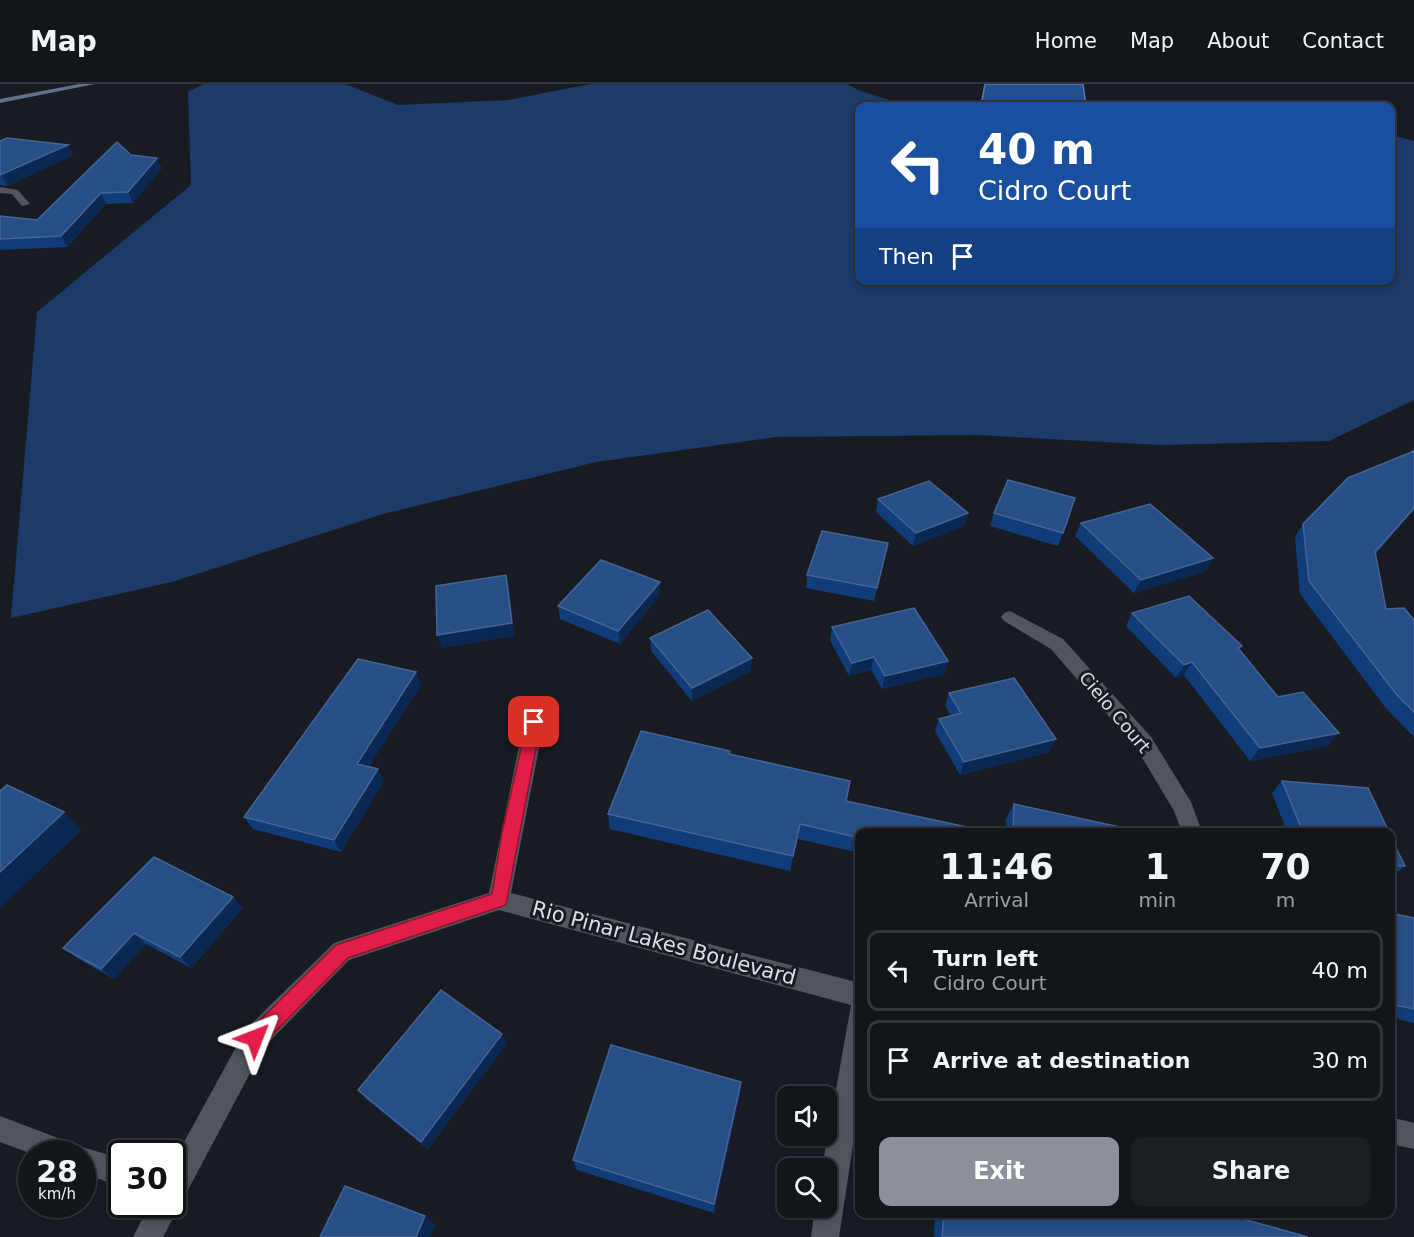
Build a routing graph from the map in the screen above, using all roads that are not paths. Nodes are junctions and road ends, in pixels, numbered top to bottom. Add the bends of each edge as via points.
1 (49, 84) edge
2 (91, 84) edge
3 (71, 86) edge
4 (0, 93) edge
5 (0, 101) edge
6 (0, 190) edge
7 (25, 204) dead end
8 (1010, 617) dead end
9 (534, 722) dead end
10 (1191, 828) edge
11 (500, 900) junction
12 (855, 994) edge
13 (855, 1044) edge
14 (0, 1129) edge
15 (1395, 1131) edge
16 (1414, 1136) edge
17 (30, 1140) edge
18 (186, 1167) edge
19 (158, 1218) edge
20 (147, 1237) edge
21 (825, 1237) edge

1 - 4 street
2 - 3 street
3 - 5 street
6 - 7 street via 15,192
8 - 10 street, Cielo Court via 1057,644 1144,742 1185,808
9 - 11 street
11 - 12 street, Rio Pinar Lakes Boulevard
11 - 18 street via 342,951 255,1038
13 - 21 street
14 - 17 street
15 - 16 street
19 - 20 street

